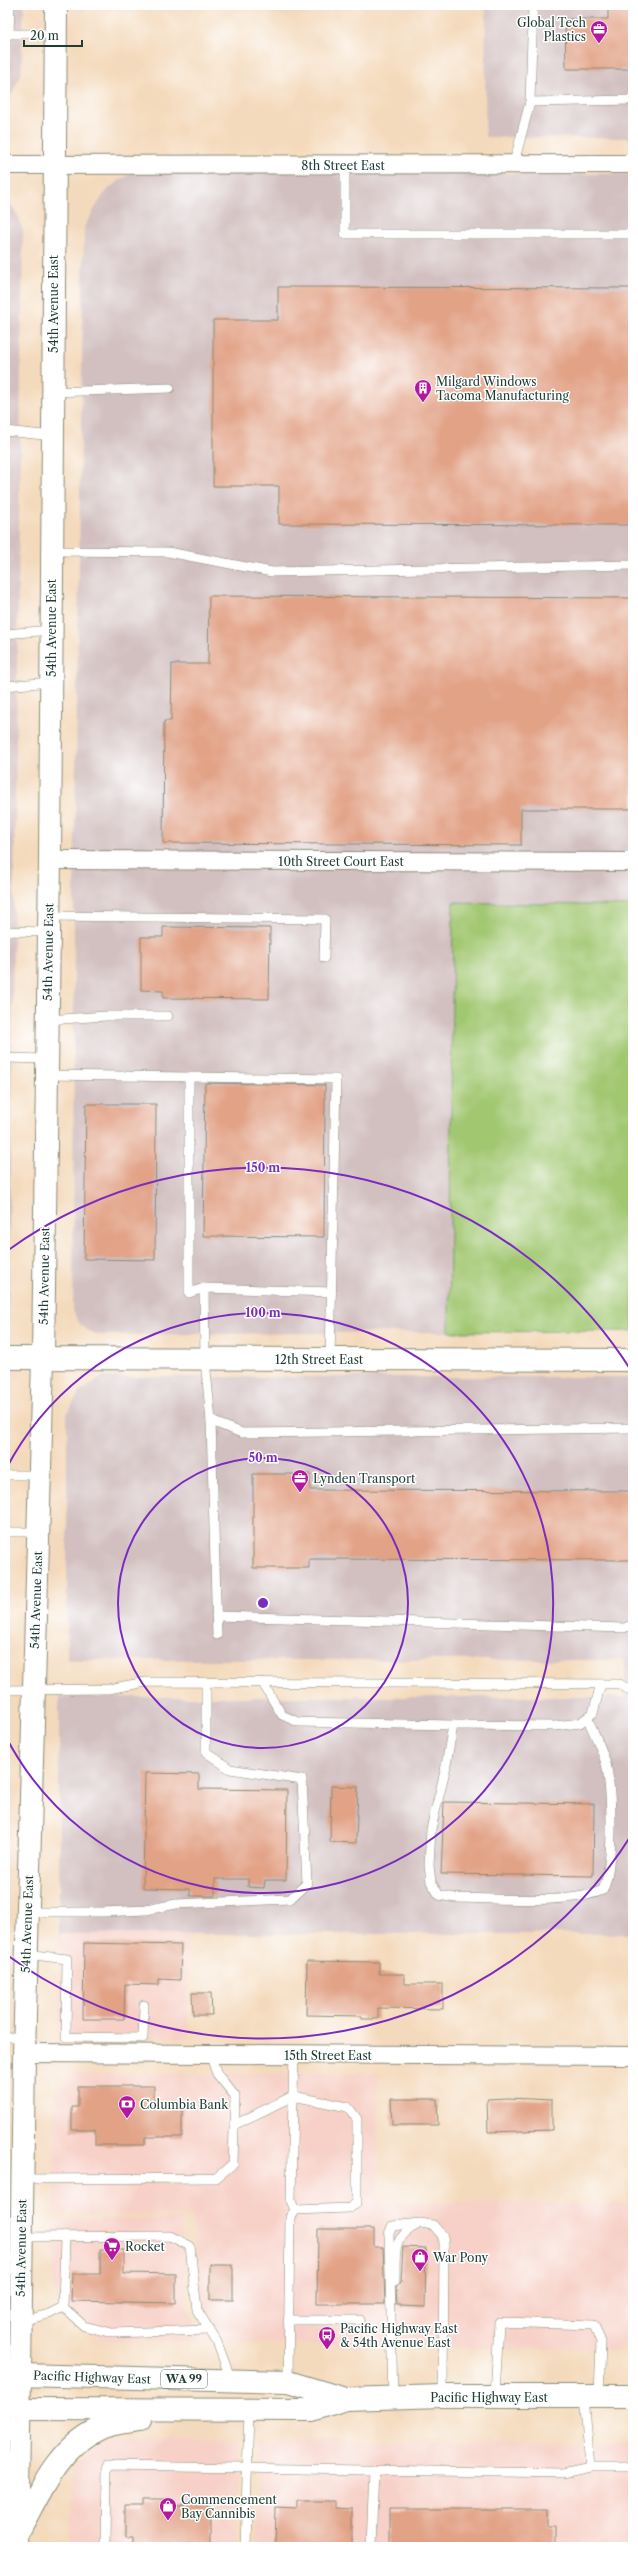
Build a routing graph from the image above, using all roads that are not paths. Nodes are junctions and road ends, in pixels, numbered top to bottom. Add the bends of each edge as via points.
1 (10, 5) edge
2 (56, 5) edge
3 (533, 5) edge
4 (56, 34) junction
5 (7, 35) edge
6 (633, 100) edge
7 (530, 102) junction
8 (514, 163) junction
9 (633, 164) edge
10 (5, 165) edge
11 (345, 165) junction
12 (53, 166) junction
13 (633, 234) edge
14 (170, 388) dead end
15 (53, 392) junction
16 (5, 432) edge
17 (53, 436) junction
18 (52, 551) junction
19 (633, 566) edge
20 (51, 630) junction
21 (5, 634) edge
22 (51, 682) junction
23 (5, 686) edge
24 (50, 860) junction
25 (633, 862) edge
26 (49, 924) junction
27 (5, 931) edge
28 (324, 958) dead end
29 (168, 1016) dead end
30 (47, 1020) junction
31 (5, 1058) edge
32 (47, 1067) junction
33 (189, 1078) junction
34 (204, 1288) junction
35 (332, 1292) junction
36 (5, 1358) edge
37 (43, 1358) junction
38 (330, 1359) junction
39 (205, 1360) junction
40 (633, 1360) edge
41 (211, 1421) junction
42 (633, 1428) edge
43 (5, 1475) edge
44 (40, 1475) junction
45 (5, 1532) edge
46 (38, 1532) junction
47 (216, 1616) junction
48 (633, 1624) edge
49 (217, 1635) dead end
50 (206, 1682) junction
51 (262, 1682) junction
52 (601, 1684) junction
53 (5, 1690) edge
54 (34, 1690) junction
55 (633, 1693) edge
56 (588, 1719) junction
57 (453, 1725) junction
58 (28, 1912) junction
59 (26, 1954) junction
60 (144, 2006) dead end
61 (18, 2043) edge
62 (143, 2046) junction
63 (210, 2054) junction
64 (294, 2054) junction
65 (633, 2056) edge
66 (293, 2096) junction
67 (234, 2125) junction
68 (22, 2179) junction
69 (295, 2210) junction
70 (21, 2237) junction
71 (65, 2237) junction
72 (62, 2307) junction
73 (288, 2320) junction
74 (360, 2320) dead end
75 (21, 2321) junction
76 (210, 2330) junction
77 (12, 2374) edge
78 (231, 2380) junction
79 (288, 2382) junction
80 (443, 2396) junction
81 (495, 2396) junction
82 (592, 2396) junction
83 (633, 2396) edge
84 (345, 2399) junction
85 (393, 2399) junction
86 (12, 2409) edge
87 (186, 2411) junction
88 (249, 2411) junction
89 (590, 2467) junction
90 (633, 2467) edge
91 (249, 2469) junction
92 (374, 2470) junction
93 (17, 2541) edge
94 (106, 2547) edge
95 (245, 2547) edge
96 (371, 2547) edge

1 - 5 lane
2 - 4 main road, 54th Avenue East
3 - 7 lane
4 - 5 lane
4 - 12 main road, 54th Avenue East
6 - 7 lane
7 - 8 lane
8 - 9 street, 8th Street East
8 - 11 street, 8th Street East
10 - 12 street, 8th Street East
11 - 12 street, 8th Street East
11 - 13 lane via 345,234
12 - 15 main road, 54th Avenue East
14 - 15 lane
15 - 17 main road, 54th Avenue East
16 - 17 lane
17 - 18 main road, 54th Avenue East
18 - 19 lane via 168,552 272,572
18 - 20 main road, 54th Avenue East
20 - 21 lane
20 - 22 main road, 54th Avenue East
22 - 23 lane
22 - 24 main road, 54th Avenue East
24 - 25 street, 10th Street Court East
24 - 26 main road, 54th Avenue East
26 - 27 lane
26 - 28 lane via 325,919
26 - 30 main road, 54th Avenue East
29 - 30 lane
30 - 32 main road, 54th Avenue East
31 - 32 lane
32 - 33 lane
32 - 37 main road, 54th Avenue East
33 - 34 lane via 189,1293
33 - 35 lane via 336,1080
34 - 35 lane
34 - 39 lane
35 - 38 lane
36 - 37 main road, 12th Street East
37 - 39 main road, 12th Street East
37 - 44 main road, 54th Avenue East
38 - 39 main road, 12th Street East
38 - 40 main road, 12th Street East
39 - 41 lane
41 - 42 lane via 242,1433
41 - 47 lane
43 - 44 lane
44 - 46 main road, 54th Avenue East
45 - 46 lane
46 - 54 main road, 54th Avenue East
47 - 48 lane via 624,1628
47 - 49 lane
50 - 51 lane
50 - 54 lane via 146,1682 108,1689
50 - 58 lane via 206,1752 230,1769 302,1780 307,1882 290,1899 176,1904 146,1910
51 - 52 lane
51 - 57 lane via 282,1715 298,1722
52 - 55 lane via 620,1684
52 - 56 lane via 593,1713
53 - 54 lane
54 - 58 main road, 54th Avenue East
56 - 57 lane via 580,1724 555,1726
56 - 57 lane via 607,1767 610,1819 608,1879 603,1890 590,1896 568,1898 455,1898 439,1895 430,1882 431,1829
58 - 59 main road, 54th Avenue East
59 - 61 main road, 54th Avenue East
59 - 62 lane via 67,1959 66,2037
60 - 62 lane
61 - 62 street, 15th Street East
61 - 68 main road, 54th Avenue East
62 - 63 street, 15th Street East
63 - 64 street, 15th Street East
63 - 67 lane via 217,2074 235,2096
64 - 65 street, 15th Street East
64 - 66 lane
66 - 67 lane
66 - 69 lane via 291,2201
66 - 69 lane via 348,2107 357,2119 357,2202 350,2208
67 - 68 lane via 233,2164 216,2178
68 - 70 main road, 54th Avenue East
69 - 73 lane via 290,2217
70 - 71 lane
70 - 75 main road, 54th Avenue East
71 - 72 lane
71 - 76 lane via 170,2236 190,2246 196,2310
72 - 75 lane via 49,2314
72 - 76 lane via 84,2326 112,2333
73 - 74 lane
73 - 79 lane
75 - 77 main road, 54th Avenue East
76 - 78 lane
77 - 78 main road, Pacific Highway East / WA 99
77 - 86 main road, 54th Avenue East
78 - 79 main road, Pacific Highway East / WA 99
79 - 84 main road, Pacific Highway East / WA 99
80 - 81 main road, Pacific Highway East / WA 99
80 - 85 main road, Pacific Highway East / WA 99
80 - 85 lane via 444,2242 442,2234 433,2225 420,2223 408,2229 396,2243 395,2305 391,2313
81 - 82 main road, Pacific Highway East / WA 99
81 - 82 lane via 499,2322 594,2324 601,2342
82 - 83 main road, Pacific Highway East / WA 99
82 - 89 lane
84 - 85 main road, Pacific Highway East / WA 99
84 - 88 main road, Pacific Highway East / WA 99 via 312,2410
86 - 87 main road, Pacific Highway East / WA 99
86 - 93 main road, 54th Avenue East
87 - 88 main road, Pacific Highway East / WA 99
87 - 93 main road via 102,2428 74,2445 58,2462
88 - 91 lane
89 - 90 lane
89 - 92 lane via 563,2473
91 - 92 lane
91 - 94 lane via 107,2466
91 - 95 lane
92 - 96 lane

